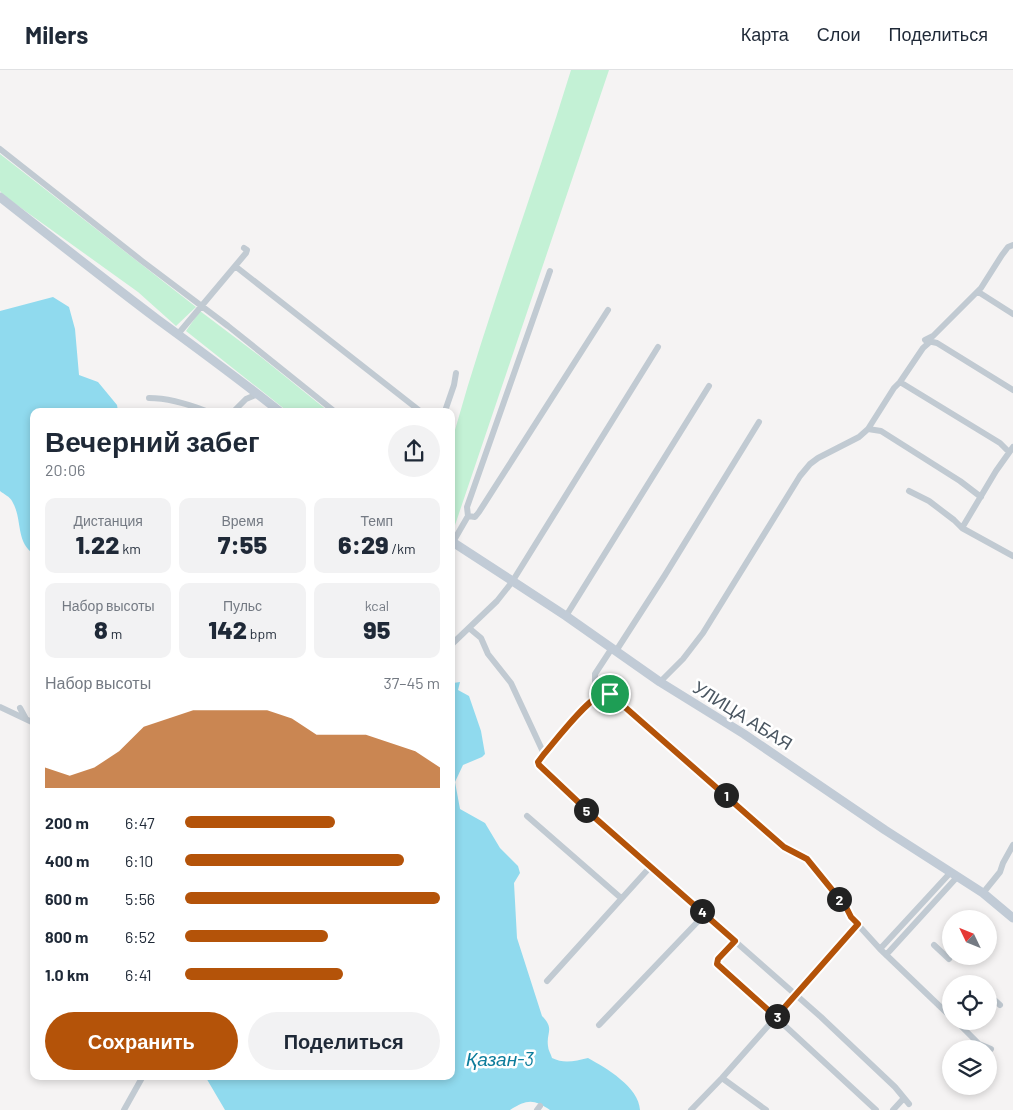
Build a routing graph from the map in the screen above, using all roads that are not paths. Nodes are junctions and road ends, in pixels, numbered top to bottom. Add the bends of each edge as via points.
1 (0, 149) edge
2 (0, 197) edge
3 (1013, 245) edge
4 (244, 248) dead end
5 (235, 266) junction
6 (550, 270) dead end
7 (977, 293) junction
8 (201, 306) junction
9 (608, 310) dead end
10 (1013, 314) edge
11 (178, 334) junction
12 (931, 341) junction
13 (658, 347) dead end
14 (456, 373) dead end
15 (900, 382) junction
16 (709, 386) dead end
17 (1013, 390) edge
18 (258, 394) junction
19 (149, 398) dead end
20 (197, 408) edge
21 (237, 408) edge
22 (275, 408) edge
23 (330, 408) edge
24 (416, 408) edge
25 (446, 408) edge
26 (759, 422) dead end
27 (868, 429) junction
28 (1011, 449) edge
29 (909, 491) dead end
30 (981, 497) junction
31 (468, 516) junction
32 (962, 528) junction
33 (455, 537) edge
34 (455, 544) edge
35 (1013, 556) edge
36 (512, 582) junction
37 (566, 616) junction
38 (469, 628) junction
39 (455, 642) edge
40 (614, 650) junction
41 (660, 682) junction
42 (610, 694) junction
43 (0, 707) edge
44 (20, 708) dead end
45 (26, 720) junction
46 (30, 722) edge
47 (544, 754) junction
48 (526, 816) dead end
49 (1013, 845) edge
50 (650, 866) junction
51 (954, 874) junction
52 (983, 893) junction
53 (621, 898) junction
54 (705, 914) junction
55 (1013, 918) edge
56 (858, 924) junction
57 (735, 941) junction
58 (934, 945) dead end
59 (880, 949) junction
60 (942, 952) edge
61 (886, 955) junction
62 (547, 981) dead end
63 (796, 995) junction
64 (997, 1002) edge
65 (1000, 1005) dead end
66 (942, 1008) edge
67 (776, 1017) junction
68 (599, 1025) dead end
69 (965, 1030) edge
70 (975, 1040) edge
71 (722, 1078) junction
72 (141, 1080) edge
73 (904, 1098) junction
74 (909, 1104) dead end
75 (124, 1110) edge
76 (690, 1110) edge
77 (766, 1110) edge
78 (876, 1110) edge
79 (893, 1110) edge

1 - 8 street
2 - 11 main road
3 - 7 street via 1002,255
4 - 5 street via 246,253
5 - 8 street
5 - 24 street
6 - 31 street via 467,506
7 - 10 street
7 - 12 street via 925,340
8 - 11 street
8 - 23 street
9 - 31 street via 479,512 475,517
11 - 18 main road
12 - 15 street
12 - 17 street
13 - 36 street
14 - 25 street
15 - 27 street
15 - 28 street
16 - 37 street
18 - 21 street
18 - 22 main road
19 - 20 street
26 - 40 street via 665,575
27 - 30 street via 880,431
27 - 41 street via 818,458 800,476 703,633
28 - 30 street
29 - 32 street via 930,501
30 - 32 street
31 - 33 street
32 - 35 street
34 - 36 main road, УЛИЦА АБАЯ
36 - 37 main road, УЛИЦА АБАЯ
36 - 38 street
37 - 40 main road, УЛИЦА АБАЯ
38 - 39 street
38 - 47 street via 478,634 488,654 511,683
40 - 41 main road, УЛИЦА АБАЯ
40 - 42 street via 594,678
41 - 51 main road, УЛИЦА АБАЯ
42 - 47 street via 593,699
42 - 56 street via 784,847 807,859
43 - 45 street
44 - 45 street
45 - 46 street
47 - 50 street via 538,762 542,769
48 - 53 street
49 - 52 street via 1000,872
50 - 53 street
50 - 54 street
51 - 52 main road, УЛИЦА АБАЯ
51 - 59 street
51 - 61 street
52 - 55 main road, УЛИЦА АБАЯ
53 - 62 street
54 - 57 street
54 - 68 street
56 - 59 street
56 - 63 street
57 - 63 street
57 - 67 street via 717,964
58 - 60 street
59 - 61 street
61 - 66 street
63 - 67 street
63 - 73 street
64 - 65 street
67 - 71 street
67 - 78 street
69 - 70 street
71 - 76 street
71 - 77 street
72 - 75 street
73 - 74 street
73 - 79 street

